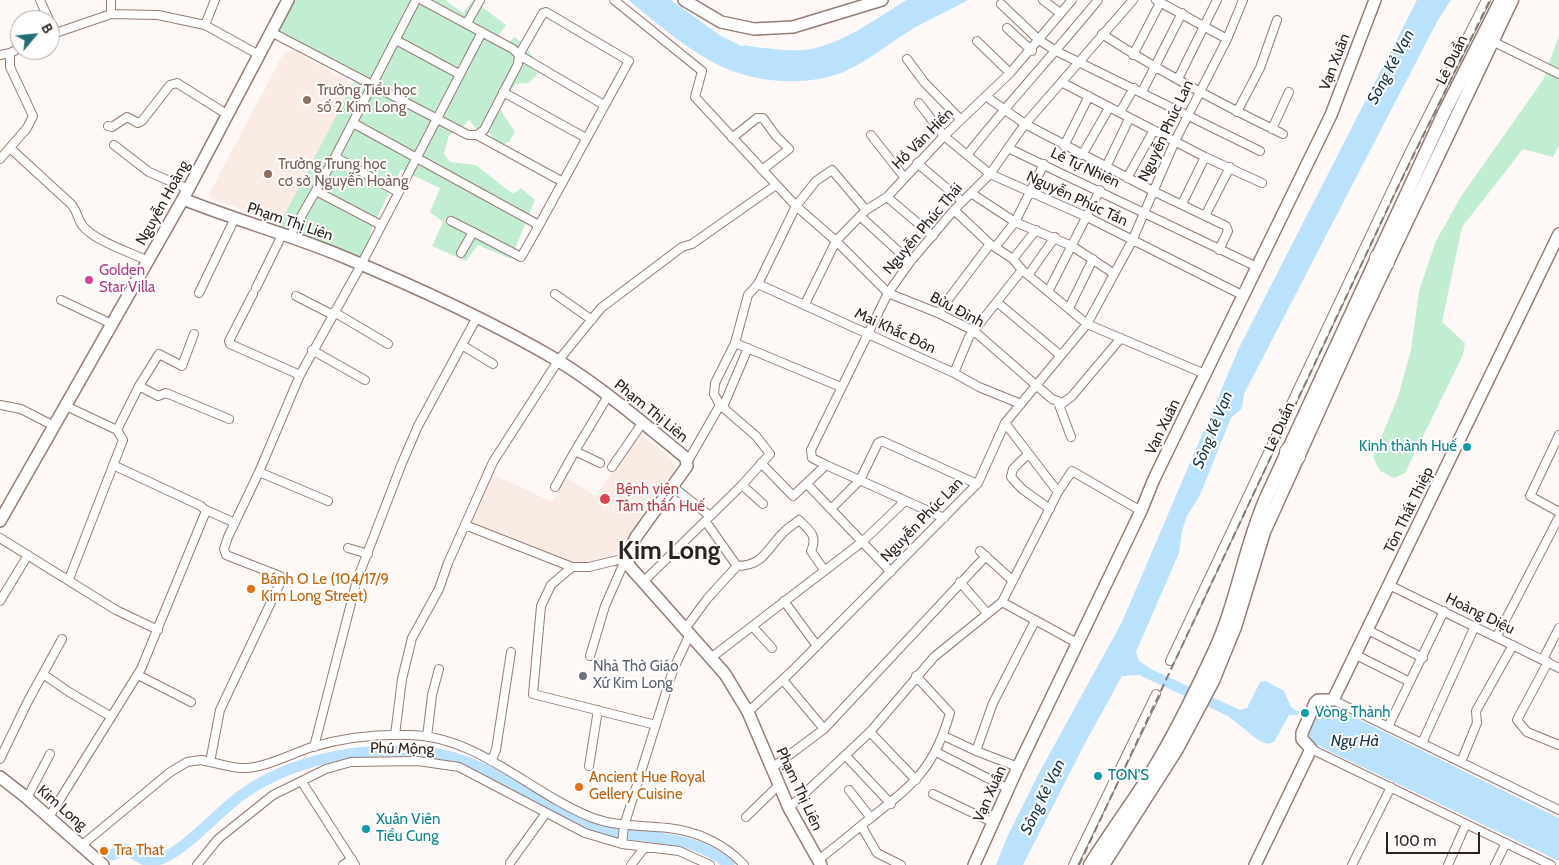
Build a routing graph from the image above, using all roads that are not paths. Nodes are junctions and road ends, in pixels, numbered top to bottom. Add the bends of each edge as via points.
1 (111, 0) edge
2 (215, 0) edge
3 (288, 0) edge
4 (416, 0) edge
5 (422, 0) edge
6 (480, 0) edge
7 (614, 0) edge
8 (684, 0) edge
9 (882, 0) edge
10 (1044, 0) edge
11 (1072, 0) edge
12 (1098, 0) edge
13 (1131, 0) edge
14 (1176, 0) edge
15 (1217, 0) edge
16 (1243, 0) edge
17 (1375, 0) edge
18 (1486, 0) edge
19 (1500, 0) edge
20 (1512, 0) edge
21 (1158, 1) edge
22 (1001, 4) dead end
23 (1171, 8) junction
24 (1060, 13) junction
25 (1182, 13) junction
26 (111, 14) junction
27 (1277, 20) dead end
28 (468, 23) junction
29 (206, 25) junction
30 (1205, 26) junction
31 (1007, 28) dead end
32 (60, 31) edge
33 (271, 32) junction
34 (482, 32) junction
35 (1102, 34) junction
36 (1486, 38) junction
37 (1227, 39) junction
38 (396, 40) junction
39 (1040, 40) junction
40 (977, 41) dead end
41 (1032, 51) junction
42 (1056, 51) junction
43 (10, 53) edge
44 (0, 55) edge
45 (259, 55) junction
46 (518, 55) junction
47 (1133, 55) junction
48 (10, 60) edge
49 (907, 60) dead end
50 (1078, 61) junction
51 (1155, 67) junction
52 (1010, 73) junction
53 (459, 74) junction
54 (1559, 74) edge
55 (1178, 79) junction
56 (1063, 83) junction
57 (371, 85) junction
58 (1138, 90) junction
59 (1199, 91) junction
60 (503, 92) junction
61 (1289, 92) dead end
62 (1089, 96) junction
63 (987, 97) junction
64 (919, 103) dead end
65 (604, 105) junction
66 (1109, 108) junction
67 (1003, 109) junction
68 (1120, 112) junction
69 (1237, 112) junction
70 (228, 115) junction
71 (1189, 116) junction
72 (437, 118) junction
73 (1129, 119) junction
74 (961, 120) junction
75 (353, 122) junction
76 (1025, 124) junction
77 (108, 126) dead end
78 (1272, 128) junction
79 (1154, 130) junction
80 (1283, 134) dead end
81 (477, 135) junction
82 (871, 135) dead end
83 (944, 136) junction
84 (586, 138) junction
85 (732, 138) junction
86 (1175, 141) junction
87 (114, 145) dead end
88 (1064, 146) junction
89 (10, 148) junction
90 (1008, 148) junction
91 (1260, 151) dead end
92 (1082, 154) junction
93 (967, 155) junction
94 (335, 157) junction
95 (418, 157) junction
96 (1205, 157) junction
97 (0, 159) edge
98 (917, 163) junction
99 (1044, 164) junction
100 (1106, 166) junction
101 (1230, 167) junction
102 (762, 170) junction
103 (990, 174) junction
104 (904, 177) junction
105 (1127, 178) junction
106 (563, 182) junction
107 (1262, 182) dead end
108 (776, 186) junction
109 (1100, 190) junction
110 (316, 191) junction
111 (1153, 191) junction
112 (398, 192) junction
113 (971, 193) junction
114 (1031, 193) junction
115 (186, 194) junction
116 (888, 197) junction
117 (962, 202) junction
118 (1182, 204) junction
119 (796, 206) junction
120 (954, 210) junction
121 (1143, 212) junction
122 (863, 213) junction
123 (1205, 216) junction
124 (1087, 217) junction
125 (234, 220) junction
126 (451, 221) dead end
127 (1016, 222) junction
128 (381, 225) junction
129 (537, 228) junction
130 (1036, 230) junction
131 (473, 232) junction
132 (1559, 234) edge
133 (286, 235) junction
134 (933, 236) junction
135 (1054, 238) junction
136 (1132, 240) junction
137 (836, 241) junction
138 (993, 245) junction
139 (1072, 246) junction
140 (1219, 250) junction
141 (462, 254) dead end
142 (1012, 258) junction
143 (1093, 259) junction
144 (148, 260) junction
145 (1382, 260) junction
146 (910, 262) junction
147 (362, 265) junction
148 (1257, 267) junction
149 (1025, 272) junction
150 (1113, 273) junction
151 (758, 284) junction
152 (1049, 290) junction
153 (199, 293) dead end
154 (888, 293) junction
155 (555, 294) dead end
156 (1242, 295) junction
157 (296, 296) dead end
158 (61, 300) dead end
159 (997, 302) junction
160 (805, 304) junction
161 (1069, 308) junction
162 (938, 312) junction
163 (334, 313) junction
164 (477, 317) junction
165 (592, 320) junction
166 (112, 324) junction
167 (1087, 324) junction
168 (974, 331) junction
169 (868, 333) junction
170 (194, 334) dead end
171 (1121, 338) junction
172 (735, 343) junction
173 (388, 344) dead end
174 (462, 345) junction
175 (748, 348) junction
176 (312, 350) junction
177 (1060, 355) junction
178 (558, 361) junction
179 (493, 364) dead end
180 (1308, 366) junction
181 (954, 373) junction
182 (1322, 373) junction
183 (1205, 374) junction
184 (300, 375) junction
185 (365, 380) dead end
186 (1037, 384) junction
187 (139, 386) junction
188 (841, 387) junction
189 (608, 396) junction
190 (1058, 402) junction
191 (1021, 404) junction
192 (0, 405) edge
193 (66, 406) junction
194 (721, 406) junction
195 (229, 419) dead end
196 (643, 422) junction
197 (1005, 423) junction
198 (54, 426) junction
199 (117, 430) junction
200 (1559, 435) edge
201 (1071, 437) dead end
202 (575, 451) junction
203 (1555, 453) edge
204 (1028, 454) junction
205 (1293, 454) junction
206 (688, 461) junction
207 (600, 463) dead end
208 (761, 463) junction
209 (113, 465) junction
210 (826, 465) junction
211 (612, 467) dead end
212 (259, 472) junction
213 (860, 480) junction
214 (807, 484) junction
215 (977, 484) junction
216 (742, 485) junction
217 (555, 487) dead end
218 (673, 487) junction
219 (1058, 492) junction
220 (328, 501) dead end
221 (905, 501) junction
222 (763, 504) dead end
223 (831, 509) junction
224 (1050, 509) junction
225 (206, 510) junction
226 (1141, 511) junction
227 (1559, 512) edge
228 (1559, 517) edge
229 (1, 518) edge
230 (944, 518) junction
231 (708, 519) junction
232 (235, 523) junction
233 (465, 525) junction
234 (0, 538) edge
235 (862, 542) junction
236 (348, 548) dead end
237 (368, 554) junction
238 (28, 555) junction
239 (626, 558) junction
240 (737, 566) junction
241 (572, 568) junction
242 (824, 570) junction
243 (891, 572) junction
244 (69, 579) junction
245 (1013, 580) junction
246 (644, 581) junction
247 (960, 582) junction
248 (1389, 585) junction
249 (0, 601) edge
250 (784, 601) junction
251 (1002, 602) junction
252 (1444, 611) junction
253 (987, 613) junction
254 (1035, 621) junction
255 (1475, 626) junction
256 (753, 627) junction
257 (1559, 628) edge
258 (158, 630) junction
259 (1368, 630) junction
260 (688, 631) junction
261 (1496, 636) junction
262 (62, 639) dead end
263 (1077, 644) junction
264 (1513, 645) junction
265 (817, 646) junction
266 (772, 648) dead end
267 (511, 652) dead end
268 (1356, 655) junction
269 (590, 656) dead end
270 (712, 657) junction
271 (1423, 658) junction
272 (1170, 661) dead end
273 (1545, 661) junction
274 (1559, 668) edge
275 (438, 669) dead end
276 (43, 674) junction
277 (138, 675) junction
278 (916, 676) junction
279 (783, 680) junction
280 (1408, 681) junction
281 (1156, 694) dead end
282 (1333, 700) junction
283 (191, 702) dead end
284 (598, 710) junction
285 (748, 712) junction
286 (110, 716) junction
287 (656, 726) junction
288 (1388, 726) junction
289 (824, 729) junction
290 (870, 732) junction
291 (395, 735) junction
292 (944, 736) junction
293 (427, 737) junction
294 (1422, 743) junction
295 (1559, 745) edge
296 (314, 747) junction
297 (1311, 749) junction
298 (976, 751) junction
299 (936, 752) junction
300 (50, 754) dead end
301 (846, 756) junction
302 (0, 759) edge
303 (491, 761) junction
304 (210, 762) junction
305 (1461, 762) junction
306 (589, 766) dead end
307 (1018, 767) junction
308 (772, 768) junction
309 (0, 776) edge
310 (916, 780) junction
311 (302, 782) junction
312 (779, 785) junction
313 (1390, 787) junction
314 (1008, 789) junction
315 (849, 790) dead end
316 (933, 794) dead end
317 (27, 798) junction
318 (891, 804) junction
319 (789, 808) junction
320 (1559, 810) edge
321 (546, 813) junction
322 (49, 817) junction
323 (746, 817) dead end
324 (871, 818) junction
325 (994, 823) junction
326 (1466, 824) junction
327 (862, 827) junction
328 (624, 828) junction
329 (623, 842) junction
330 (1506, 843) junction
331 (82, 845) junction
332 (645, 847) junction
333 (354, 862) edge
334 (820, 862) edge
335 (510, 863) dead end
336 (1542, 863) edge
337 (897, 864) edge
338 (1096, 864) edge
339 (102, 865) edge
340 (197, 865) edge
341 (343, 865) edge
342 (631, 865) edge
343 (710, 865) edge
344 (744, 865) edge
345 (974, 865) edge
346 (1073, 865) edge
347 (1255, 865) edge
348 (1352, 865) edge
349 (1448, 865) edge
350 (1495, 865) edge
351 (1551, 865) edge

1 - 26 street
2 - 29 street
3 - 33 street, Nguyễn Hoàng
4 - 38 street
5 - 28 street
6 - 28 street
7 - 85 street, Bửu Đình via 702,71 695,97
8 - 9 street via 721,22 754,29 793,27
10 - 24 street
11 - 24 street, Hồ Văn Hiến
12 - 42 street
13 - 35 street, Nguyễn Phúc Thái
14 - 23 street
15 - 30 street
16 - 37 street, Nguyễn Phúc Lan
17 - 148 street, Vạn Xuân via 1331,115
18 - 180 street
19 - 36 main road, Lê Duẩn
20 - 36 main road, Lê Duẩn
21 - 23 street
21 - 47 street
22 - 39 street
23 - 25 street
24 - 39 street, Hồ Văn Hiến
25 - 30 street
25 - 51 street
26 - 29 street via 158,15
26 - 32 street
27 - 69 street via 1260,68
28 - 34 street
29 - 45 street
30 - 37 street
30 - 55 street
31 - 41 street
33 - 45 street, Nguyễn Hoàng
33 - 57 street
34 - 46 street
34 - 53 street
35 - 47 street
35 - 50 street, Nguyễn Phúc Thái
36 - 54 street
36 - 145 main road, Lê Duẩn
37 - 59 street, Nguyễn Phúc Lan
38 - 53 street
38 - 57 street
39 - 41 street, Hồ Văn Hiến
39 - 42 street
40 - 52 street
41 - 52 street, Hồ Văn Hiến
42 - 50 street
42 - 67 street
43 - 44 street
45 - 70 street, Nguyễn Hoàng
46 - 60 street via 518,64
46 - 65 street
46 - 65 street via 546,12 628,61
47 - 51 street
48 - 89 street via 10,67 33,116
49 - 74 street
50 - 56 street, Nguyễn Phúc Thái
50 - 58 street
51 - 55 street
51 - 58 street
52 - 63 street, Hồ Văn Hiến
53 - 72 street
55 - 59 street
56 - 62 street
56 - 76 street, Nguyễn Phúc Thái
57 - 72 street
57 - 75 street
58 - 68 street
58 - 71 street
59 - 69 street
59 - 71 street, Nguyễn Phúc Lan
60 - 81 street via 484,130
60 - 84 street
61 - 78 street
62 - 66 street
62 - 88 street
63 - 67 street
63 - 74 street, Hồ Văn Hiến
64 - 83 street, Nguyễn Phúc Tần
65 - 84 street
66 - 68 street
66 - 92 street
67 - 76 street
67 - 93 street
68 - 73 street
69 - 78 street
70 - 77 street via 177,83 170,85 142,121 138,123 127,117 112,127
70 - 115 street, Nguyễn Hoàng
71 - 86 street, Nguyễn Phúc Lan
71 - 91 street
72 - 81 street via 468,134
72 - 95 street
73 - 79 street
73 - 100 street
74 - 83 street, Hồ Văn Hiến
75 - 94 street
75 - 95 street
76 - 88 street
76 - 90 street, Nguyễn Phúc Thái
78 - 80 street
79 - 86 street
79 - 105 street
81 - 106 street
82 - 104 street
83 - 93 street, Nguyễn Phúc Tần
83 - 98 street, Hồ Văn Hiến
84 - 106 street
85 - 102 street, Bửu Đình
85 - 102 street via 757,118 763,118 789,149
86 - 96 street
86 - 111 street, Nguyễn Phúc Lan
87 - 115 street via 149,172
88 - 92 street
89 - 97 street
89 - 144 street via 71,204 82,225 100,239
90 - 99 street, Lê Tự Nhiên
90 - 103 street, Nguyễn Phúc Thái
92 - 100 street
93 - 103 street, Nguyễn Phúc Tần
94 - 110 street
94 - 112 street
95 - 112 street
95 - 129 street via 535,222
96 - 101 street
96 - 118 street
98 - 104 street, Hồ Văn Hiến
98 - 117 street
99 - 109 street, Lê Tự Nhiên
99 - 114 street
100 - 105 street
101 - 107 street
101 - 123 street
102 - 108 street, Bửu Đình
103 - 113 street, Nguyễn Phúc Thái
103 - 114 street, Nguyễn Phúc Tần
104 - 116 street, Hồ Văn Hiến
105 - 111 street
106 - 129 street
108 - 119 street, Bửu Đình
108 - 165 street via 692,244 682,247 602,308
109 - 121 street, Lê Tự Nhiên
109 - 124 street
110 - 128 street
110 - 133 street
111 - 118 street
111 - 121 street, Nguyễn Phúc Lan
112 - 128 street
113 - 117 street, Nguyễn Phúc Thái
113 - 127 street
114 - 124 street, Nguyễn Phúc Tần
114 - 127 street
115 - 125 street, Phạm Thị Liên
115 - 144 street, Nguyễn Hoàng
116 - 122 street, Hồ Văn Hiến
116 - 134 street
117 - 120 street, Nguyễn Phúc Thái
118 - 123 street
119 - 122 street via 816,181 832,170
119 - 137 street, Bửu Đình
119 - 151 street
120 - 134 street, Nguyễn Phúc Thái
120 - 138 street
121 - 136 street, Nguyễn Phúc Lan
121 - 140 street, Lê Tự Nhiên
122 - 137 street, Hồ Văn Hiến
122 - 146 street
123 - 140 street via 1228,228
124 - 136 street, Nguyễn Phúc Tần
124 - 139 street
125 - 133 street, Phạm Thị Liên
125 - 153 street
126 - 131 street
127 - 130 street
127 - 138 street
128 - 147 street
129 - 131 street via 521,257
130 - 135 street
130 - 142 street
131 - 141 street
132 - 248 street, Tôn Thất Thiệp
133 - 147 street, Phạm Thị Liên
133 - 184 street via 229,341
134 - 146 street, Nguyễn Phúc Thái
135 - 139 street
135 - 149 street
136 - 150 street, Nguyễn Phúc Lan
136 - 156 street, Nguyễn Phúc Tần
137 - 154 street, Bửu Đình
137 - 160 street, Hồ Văn Hiến
138 - 142 street
138 - 162 street
139 - 143 street
139 - 152 street
140 - 148 street, Lê Tự Nhiên
142 - 149 street
143 - 150 street
143 - 161 street
144 - 166 street, Nguyễn Hoàng
145 - 182 main road, Lê Duẩn
145 - 205 main road, Lê Duẩn
146 - 154 street, Nguyễn Phúc Thái
147 - 163 street
147 - 164 street, Phạm Thị Liên
148 - 156 street, Vạn Xuân
149 - 152 street
149 - 159 street
150 - 167 street, Nguyễn Phúc Lan
151 - 160 street, Mai Khắc Đôn
151 - 172 street via 748,295
152 - 161 street
154 - 162 street, Bửu Đình
154 - 169 street, Nguyễn Phúc Thái
155 - 165 street
156 - 183 street, Vạn Xuân
157 - 163 street
158 - 166 street
159 - 168 street
159 - 177 street
160 - 169 street, Mai Khắc Đôn
161 - 167 street
162 - 168 street, Bửu Đình
163 - 173 street
163 - 176 street
164 - 174 street
164 - 178 street, Phạm Thị Liên
165 - 178 street
166 - 193 street, Nguyễn Hoàng
167 - 171 street
167 - 177 street, Nguyễn Phúc Lan
168 - 181 street
168 - 186 street, Bửu Đình
169 - 181 street, Mai Khắc Đôn
169 - 188 street, Nguyễn Phúc Thái
170 - 187 street via 182,366 159,354
171 - 183 street
171 - 190 street via 1072,396 1063,403
172 - 175 street
172 - 194 street via 715,383 714,394
174 - 179 street
174 - 237 street via 418,426
175 - 188 street
175 - 194 street
176 - 184 street
176 - 185 street
177 - 186 street, Nguyễn Phúc Lan
178 - 189 street, Phạm Thị Liên
178 - 233 street via 494,462
180 - 182 street
180 - 272 street
181 - 191 street, Mai Khắc Đôn
182 - 205 main road, Lê Duẩn
183 - 226 street, Vạn Xuân
184 - 212 street
186 - 190 street, Bửu Đình
186 - 191 street, Nguyễn Phúc Lan
187 - 195 street via 158,396 166,393
187 - 199 street
188 - 210 street, Nguyễn Phúc Thái via 810,453 812,458
189 - 196 street, Phạm Thị Liên
189 - 202 street
190 - 201 street
191 - 197 street, Nguyễn Phúc Lan
192 - 198 street via 21,409
193 - 198 street, Nguyễn Hoàng
193 - 199 street
194 - 206 street
194 - 208 street via 756,436 770,454
196 - 206 street, Phạm Thị Liên
196 - 211 street
197 - 204 street
197 - 215 street, Nguyễn Phúc Lan
198 - 229 street, Nguyễn Hoàng
199 - 209 street via 123,440
200 - 203 street
202 - 207 street
202 - 217 street
203 - 227 street via 1530,496
204 - 219 street
204 - 224 street via 1013,469 1011,478
205 - 338 main road, Lê Duẩn via 1257,518 1207,678 1177,749
206 - 218 street, Phạm Thị Liên
208 - 214 street via 793,496
208 - 216 street
209 - 225 street
209 - 244 street
210 - 213 street, Nguyễn Phúc Thái
210 - 214 street
212 - 220 street
212 - 232 street
213 - 215 street via 878,443 882,441
213 - 221 street, Nguyễn Phúc Thái
213 - 223 street
214 - 223 street
215 - 230 street, Nguyễn Phúc Lan
216 - 222 street
216 - 231 street
218 - 231 street
218 - 239 street, Phạm Thị Liên via 636,537
219 - 224 street
219 - 226 street via 1072,471
221 - 230 street, Nguyễn Phúc Thái
221 - 235 street
223 - 235 street
224 - 245 street
225 - 232 street
225 - 258 street
226 - 263 street, Vạn Xuân
228 - 261 street
230 - 243 street, Nguyễn Phúc Lan
231 - 240 street
231 - 246 street
232 - 304 street via 224,549 226,555 280,576 281,583 220,710
233 - 241 street
233 - 291 street via 439,589 412,638 402,679
234 - 238 street
235 - 242 street
235 - 243 street
236 - 237 street
237 - 296 street via 358,580
238 - 244 street
238 - 249 street
239 - 241 street
239 - 246 street, Phạm Thị Liên
239 - 269 street via 605,606
240 - 242 street via 756,562 781,534 799,520 815,536 811,551
240 - 260 street via 707,599
241 - 284 street via 551,585 541,606 533,694
242 - 250 street
243 - 265 street, Nguyễn Phúc Lan
244 - 258 street via 116,610
245 - 247 street via 983,553
245 - 251 street
246 - 260 street, Phạm Thị Liên
247 - 253 street
247 - 289 street
248 - 252 street, Hoàng Diệu
248 - 259 street, Tôn Thất Thiệp
250 - 256 street
250 - 265 street
251 - 253 street
251 - 254 street
252 - 255 street, Hoàng Diệu
252 - 271 street
253 - 278 street
254 - 263 street
254 - 298 street via 993,702
255 - 261 street, Hoàng Diệu
255 - 294 street
256 - 266 street
256 - 270 street
257 - 273 street
258 - 277 street
259 - 268 street, Tôn Thất Thiệp
259 - 271 street
260 - 270 street, Phạm Thị Liên
260 - 287 street
261 - 264 street, Hoàng Diệu
262 - 276 street
263 - 307 street, Vạn Xuân
264 - 273 street, Hoàng Diệu
264 - 305 street via 1476,711 1477,723
265 - 279 street, Nguyễn Phúc Lan
267 - 303 street via 496,750
268 - 280 street
268 - 282 street, Tôn Thất Thiệp
270 - 285 street, Phạm Thị Liên
271 - 280 street
273 - 274 street, Hoàng Diệu
273 - 295 street via 1517,720 1527,732
275 - 293 street
276 - 286 street
276 - 302 street
277 - 283 street
277 - 286 street
278 - 290 street
278 - 292 street via 950,712
279 - 285 street, Nguyễn Phúc Lan
279 - 289 street
280 - 288 street
281 - 346 street
282 - 288 street
282 - 297 street via 1315,703 1302,733 1302,739
284 - 287 street
284 - 306 street
285 - 308 street, Phạm Thị Liên
286 - 322 street
287 - 328 street
288 - 294 street
289 - 308 street
290 - 301 street
290 - 310 street
291 - 293 street
291 - 296 street
292 - 298 street
292 - 299 street
293 - 303 street via 456,745
294 - 305 street
296 - 304 street via 247,768
297 - 313 street
297 - 347 street
298 - 307 street
299 - 310 street
299 - 314 street
300 - 317 street
301 - 318 street
301 - 319 street
303 - 328 street via 583,814
304 - 331 street via 187,762 169,773
305 - 320 street
307 - 314 street, Vạn Xuân
308 - 312 street, Phạm Thị Liên
309 - 317 street, Kim Long
310 - 318 street
311 - 321 street, Phú Mộng via 332,766 351,762 444,763 481,777
311 - 333 street
311 - 340 street, Phú Mộng via 273,795 218,839
312 - 319 street, Phạm Thị Liên
312 - 323 street
313 - 326 street
313 - 348 street
314 - 325 street, Vạn Xuân
315 - 324 street
316 - 325 street
317 - 322 street, Kim Long
318 - 324 street
319 - 334 street, Phạm Thị Liên
321 - 329 street, Phú Mộng via 586,833
321 - 335 street
322 - 331 street, Kim Long
324 - 327 street
325 - 345 street, Vạn Xuân
326 - 330 street
326 - 349 street
327 - 334 street
327 - 337 street via 877,853
328 - 329 street
328 - 344 street via 670,828 698,835 726,847
329 - 332 street, Phú Mộng
330 - 336 street
330 - 350 street
331 - 339 street, Kim Long
332 - 342 street
332 - 343 street, Phú Mộng via 679,851
333 - 341 street
336 - 351 street

